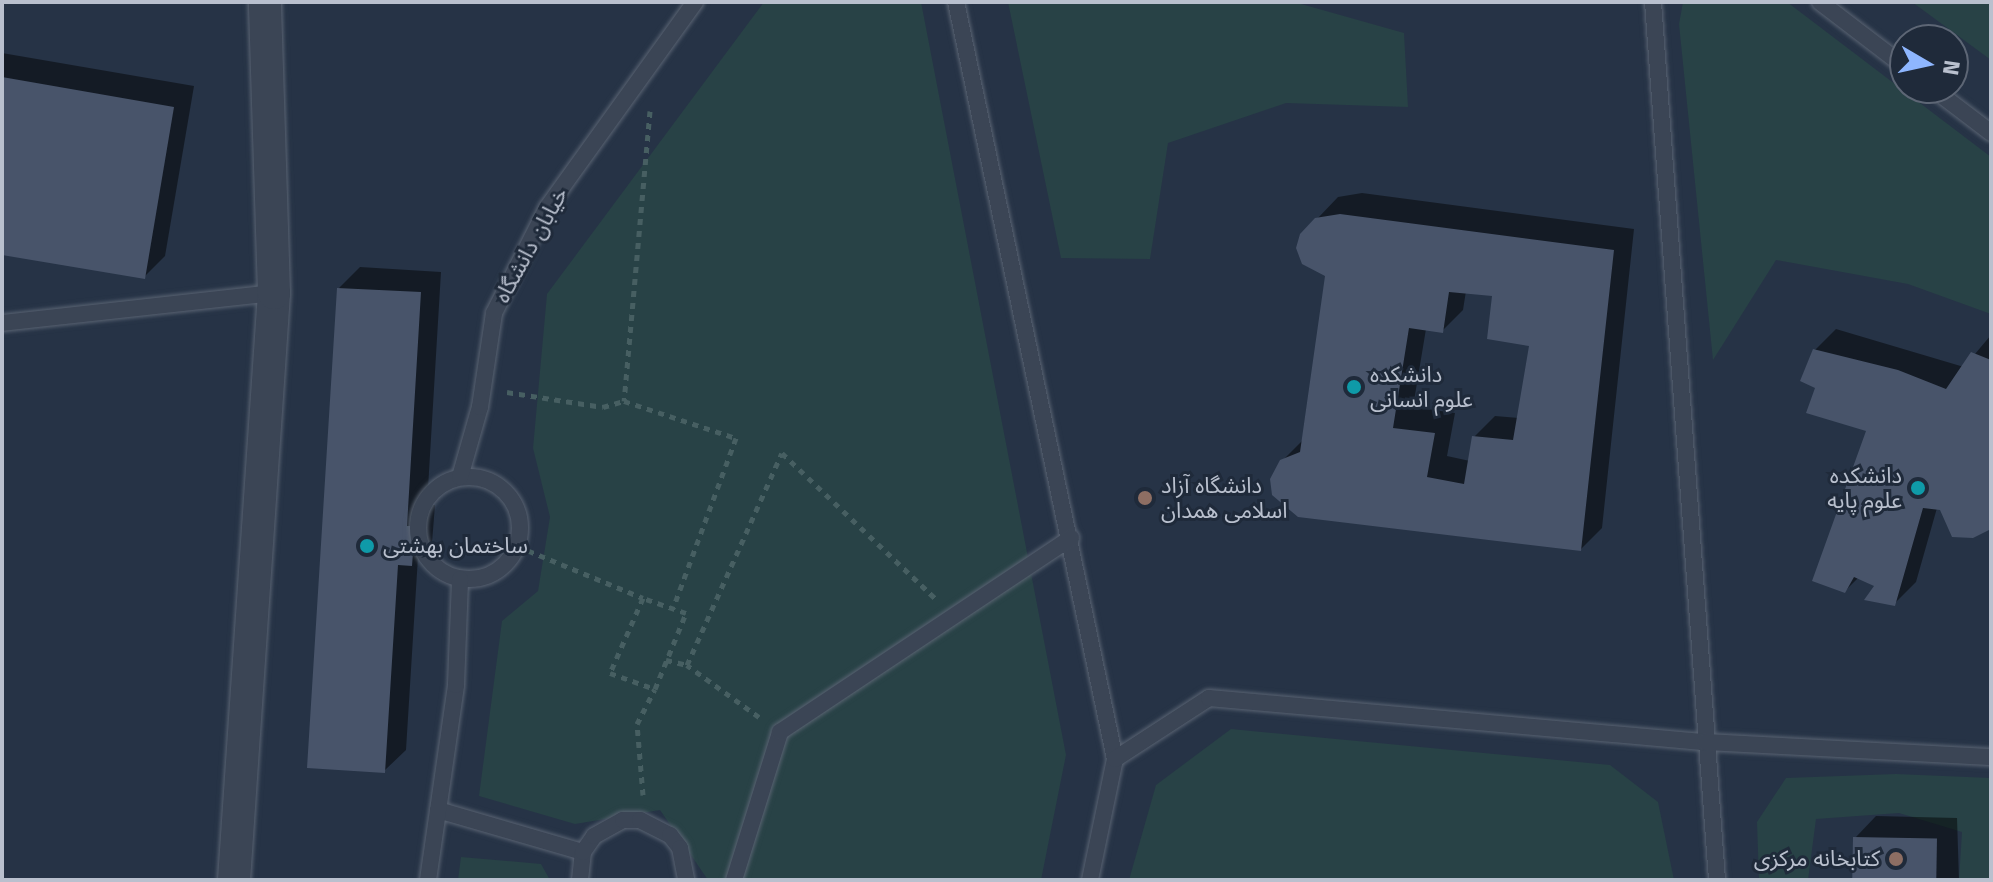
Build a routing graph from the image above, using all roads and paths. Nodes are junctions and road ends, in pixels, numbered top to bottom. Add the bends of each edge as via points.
1 (265, 2) edge
2 (695, 2) edge
3 (956, 2) edge
4 (1653, 2) edge
5 (1820, 2) edge
6 (1889, 55) edge
7 (651, 62) junction
8 (1953, 104) edge
9 (1991, 133) edge
10 (274, 293) junction
11 (2, 323) edge
12 (483, 388) junction
13 (624, 401) junction
14 (460, 477) junction
15 (1071, 538) junction
16 (517, 546) junction
17 (460, 579) junction
18 (643, 598) junction
19 (673, 608) junction
20 (955, 616) junction
21 (666, 660) junction
22 (687, 665) junction
23 (655, 689) junction
24 (780, 732) junction
25 (1705, 742) junction
26 (1991, 757) edge
27 (1115, 759) junction
28 (438, 810) junction
29 (640, 820) junction
30 (583, 852) junction
31 (234, 880) edge
32 (428, 880) edge
33 (580, 880) edge
34 (686, 880) edge
35 (734, 880) edge
36 (1090, 880) edge
37 (1717, 880) edge

1 - 10 street
2 - 7 lane, خیابان دانشگاه
3 - 15 lane
4 - 25 lane
5 - 6 lane
7 - 12 lane, خیابان دانشگاه via 547,208 494,313
7 - 13 path via 650,157
8 - 9 lane
10 - 11 lane
10 - 31 street
12 - 13 path via 603,407
12 - 14 lane, خیابان دانشگاه
13 - 19 path via 736,438
14 - 16 lane via 495,484 508,495 517,511
14 - 17 lane via 432,492 423,504 418,536 432,564
15 - 20 lane
15 - 27 lane
16 - 17 lane via 494,573
16 - 18 path
17 - 28 lane via 456,685
18 - 19 path
18 - 23 path via 610,673
19 - 21 path via 686,613
20 - 22 path via 782,453
20 - 24 lane
21 - 22 path
21 - 23 path
22 - 24 path
23 - 29 path via 637,724 644,785
24 - 35 lane
25 - 26 lane
25 - 27 lane via 1209,698
25 - 37 lane
27 - 36 lane
28 - 30 lane
28 - 32 lane
29 - 30 lane via 607,826
29 - 34 lane via 675,841
30 - 33 lane

